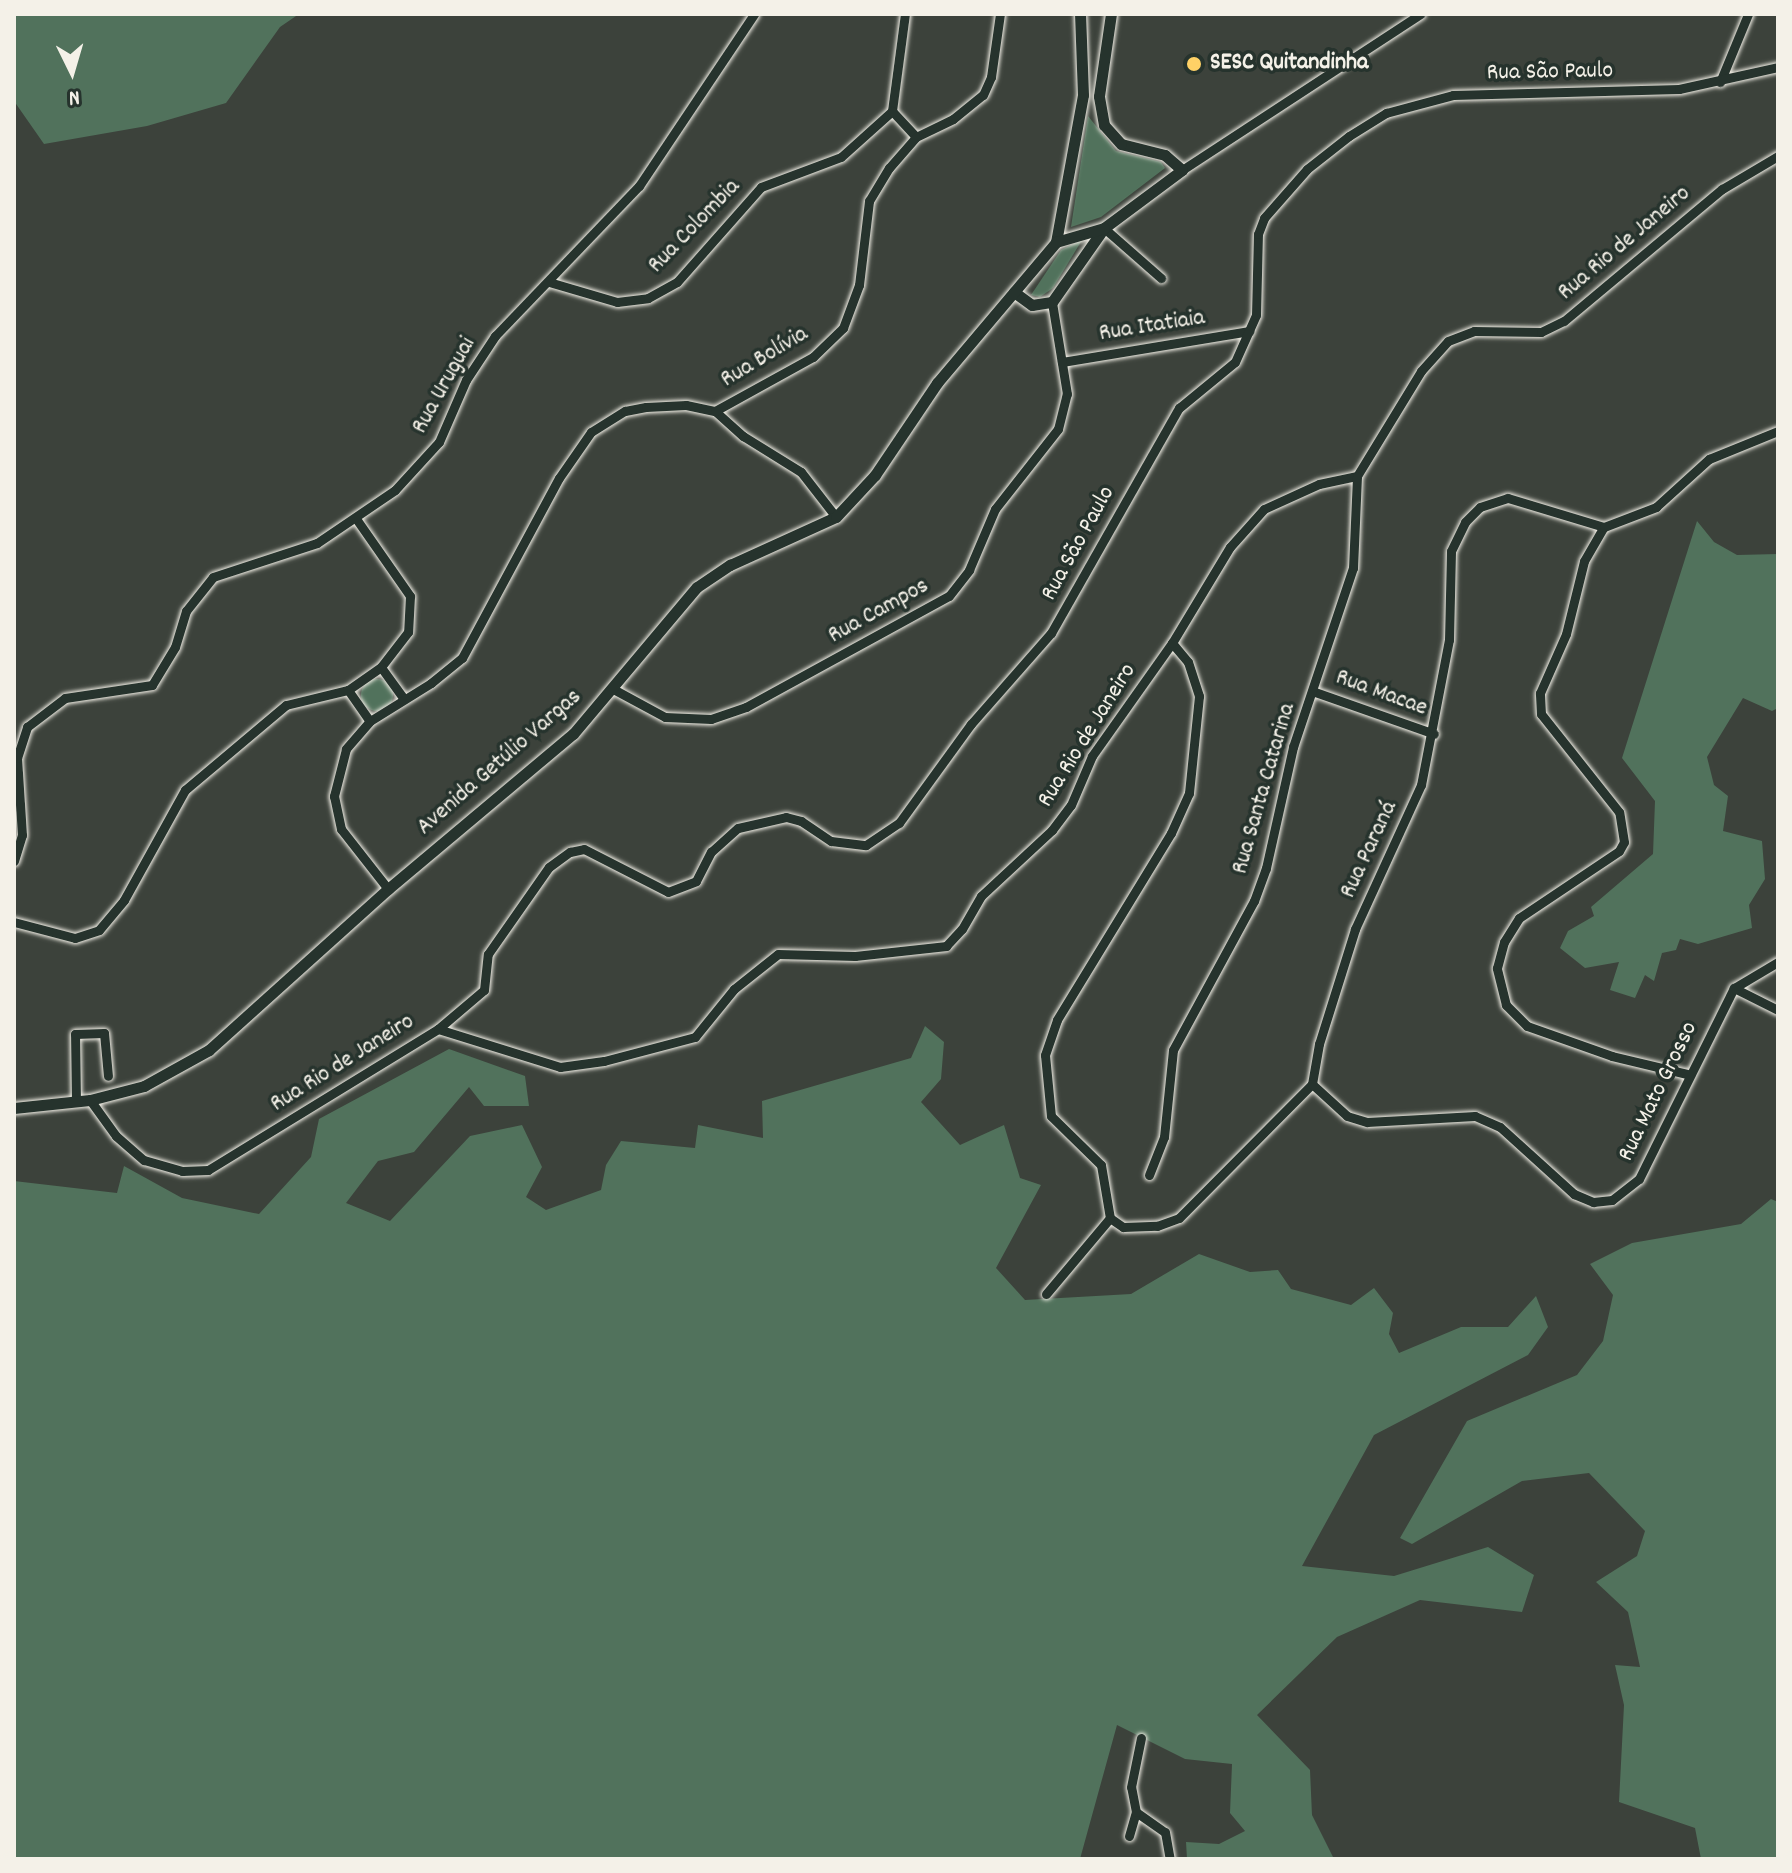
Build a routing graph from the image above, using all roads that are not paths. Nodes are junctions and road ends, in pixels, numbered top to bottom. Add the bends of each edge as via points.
1 (754, 14) edge
2 (905, 14) edge
3 (1000, 14) edge
4 (1080, 14) edge
5 (1111, 14) edge
6 (1420, 14) edge
7 (1747, 15) edge
8 (1083, 48) junction
9 (1105, 48) junction
10 (1778, 67) edge
11 (1720, 82) junction
12 (1083, 95) junction
13 (1099, 96) junction
14 (892, 111) junction
15 (916, 137) junction
16 (1778, 156) edge
17 (1182, 170) junction
18 (1104, 228) junction
19 (1056, 242) junction
20 (1161, 278) dead end
21 (549, 282) junction
22 (1014, 292) junction
23 (1052, 302) junction
24 (1249, 331) junction
25 (1062, 362) junction
26 (715, 411) junction
27 (1778, 431) edge
28 (1357, 476) junction
29 (836, 517) junction
30 (357, 520) junction
31 (1604, 527) junction
32 (1172, 643) junction
33 (381, 667) junction
34 (348, 690) junction
35 (615, 690) junction
36 (1315, 692) junction
37 (404, 699) junction
38 (370, 721) junction
39 (1434, 734) junction
40 (14, 861) edge
41 (388, 889) junction
42 (14, 922) edge
43 (1778, 962) edge
44 (1734, 988) junction
45 (1778, 1010) edge
46 (438, 1029) junction
47 (1687, 1074) junction
48 (108, 1076) dead end
49 (1312, 1084) junction
50 (90, 1100) junction
51 (76, 1102) junction
52 (14, 1108) edge
53 (1149, 1175) dead end
54 (1110, 1218) junction
55 (1046, 1294) dead end
56 (1141, 1738) dead end
57 (1136, 1812) junction
58 (1129, 1836) dead end
59 (1170, 1859) edge

1 - 21 street, Rua Uruguai via 648,174
2 - 14 street
3 - 15 street via 996,59 983,95 953,119
4 - 8 street
5 - 9 street
6 - 17 street via 1325,71
7 - 11 street
8 - 9 street
8 - 12 street
9 - 13 street
10 - 11 street, Rua São Paulo
11 - 24 street, Rua São Paulo via 1664,90 1453,95 1386,113 1307,169 1264,218 1258,234 1258,300
12 - 13 street
12 - 19 street
13 - 17 street via 1104,125 1121,144 1165,155
14 - 15 street
14 - 21 street, Rua Colombia via 841,157 761,187 677,282 657,294 617,302
15 - 26 street, Rua Bolívia via 869,201 859,285 843,328 813,357
16 - 28 street, Rua Rio de Janeiro via 1722,189 1564,321 1541,332 1474,331 1448,341 1421,371
17 - 18 street
18 - 19 street
18 - 20 street
18 - 23 street
19 - 22 street, Avenida Getúlio Vargas
21 - 30 street, Rua Uruguai via 510,318 482,354 439,442 395,490
22 - 23 street via 1032,305
22 - 29 street, Avenida Getúlio Vargas via 937,383 875,475
23 - 25 street, Rua Campos
24 - 25 street, Rua Itatiaia
24 - 46 street, Rua São Paulo via 1230,369 1188,398 1160,437 1039,651 978,715 913,806 881,839 848,845 786,817 757,823 721,841 696,881 668,892 584,849 570,852 549,867 488,954 484,990
25 - 35 street, Rua Campos via 1067,394 1058,429 995,509 969,570 949,596 746,707 711,719 665,717
26 - 29 street via 743,436 801,472
26 - 37 street, Rua Bolívia via 686,405 646,407 625,411 591,432 531,527 474,642 448,671
27 - 31 street via 1709,459 1656,507
28 - 32 street, Rua Rio de Janeiro via 1319,484 1264,509 1230,547
28 - 36 street, Rua Santa Catarina via 1353,568
29 - 35 street, Avenida Getúlio Vargas via 707,579
30 - 33 street via 410,596 408,632
30 - 40 street, Rua Uruguai via 317,543 213,577 186,611 170,658 152,685 65,698 39,714 27,727 17,758 22,835
31 - 39 street, Rua Paraná via 1517,498 1499,499 1472,513 1451,551 1449,640
31 - 47 street via 1580,570 1566,634 1540,703 1553,735 1619,812 1624,842 1619,851 1519,918 1504,942 1498,974 1506,1005 1527,1026 1612,1056
32 - 46 street, Rua Rio de Janeiro via 1092,756 1071,805 1052,830 981,896 962,929 939,949 826,957 778,954 734,989 695,1037 604,1061 560,1067
32 - 54 street via 1188,662 1199,696 1189,793 1171,833 1057,1020 1045,1055 1051,1116 1101,1165
33 - 34 street
33 - 37 street
34 - 38 street
34 - 42 street via 286,705 185,790 124,900 99,930 75,938
35 - 41 street, Avenida Getúlio Vargas via 573,734
36 - 39 street, Rua Macae
36 - 53 street, Rua Santa Catarina via 1293,747 1280,815 1254,901 1173,1050 1164,1137
37 - 38 street, Rua Bolívia
38 - 41 street, Rua Bolívia via 346,749 334,796 341,829
39 - 49 street, Rua Paraná via 1412,812 1355,929
41 - 50 street, Avenida Getúlio Vargas via 209,1050 144,1086
43 - 44 street
44 - 45 street via 1758,995
44 - 47 street, Rua Mato Grosso
46 - 50 street, Rua Rio de Janeiro via 208,1170 182,1171 144,1160 116,1136
47 - 49 street, Rua Mato Grosso via 1635,1185 1601,1202 1574,1194 1487,1120 1467,1116 1367,1122 1347,1116
48 - 51 street via 104,1033 75,1034 71,1047
49 - 54 street via 1179,1218 1138,1228
50 - 51 street, Avenida Getúlio Vargas
51 - 52 street, Avenida Getúlio Vargas
54 - 55 street
56 - 57 street via 1131,1787
57 - 58 street
57 - 59 street via 1165,1832

